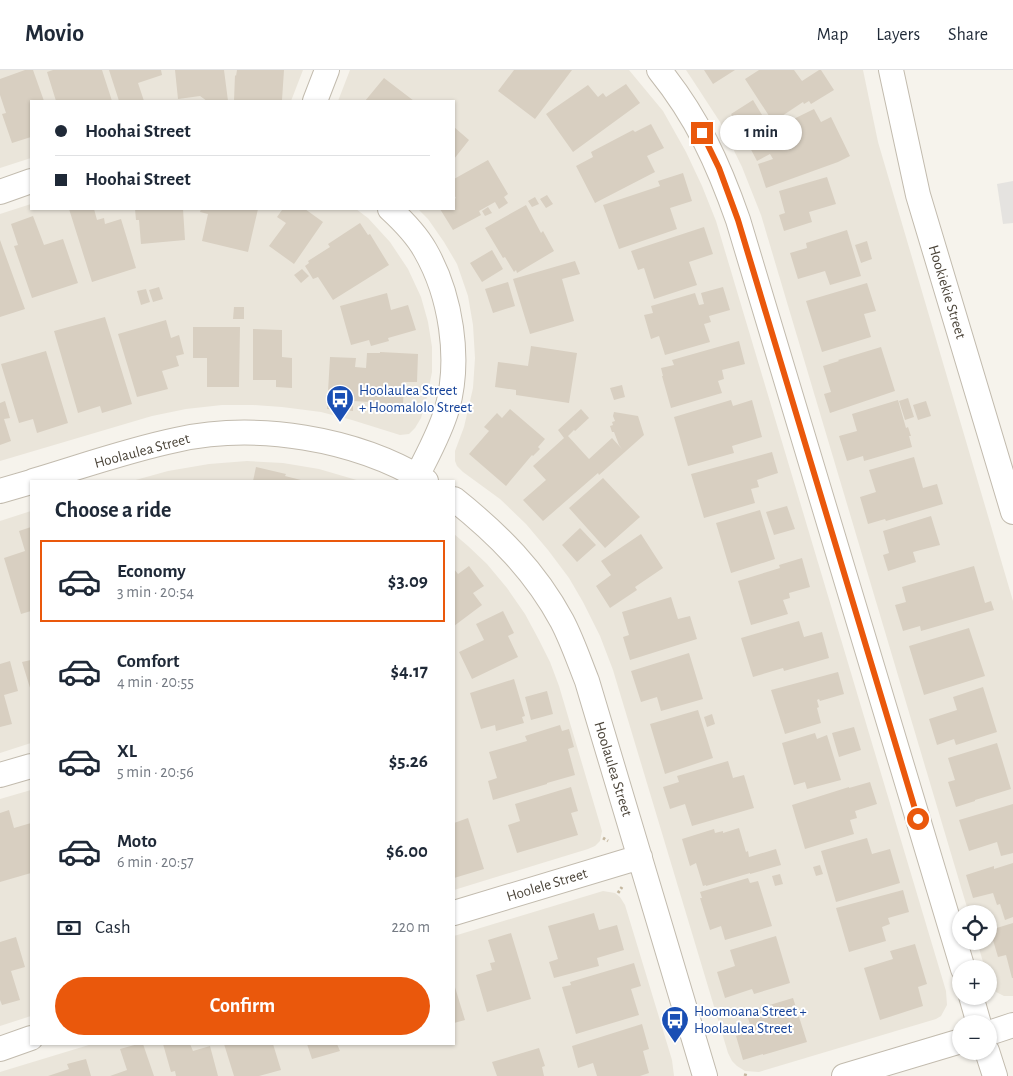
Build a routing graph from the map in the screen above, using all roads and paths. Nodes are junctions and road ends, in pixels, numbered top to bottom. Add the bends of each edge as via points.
1 (327, 70) edge
2 (659, 70) edge
3 (891, 70) edge
4 (315, 100) edge
5 (30, 181) edge
6 (0, 192) edge
7 (391, 210) edge
8 (421, 478) edge
9 (39, 480) edge
10 (30, 483) edge
11 (0, 491) edge
12 (455, 500) edge
13 (1012, 504) edge
14 (30, 766) edge
15 (0, 775) edge
16 (603, 838) dead end
17 (608, 841) dead end
18 (640, 857) junction
19 (622, 887) dead end
20 (618, 893) dead end
21 (455, 913) edge
22 (960, 960) edge
23 (1013, 1025) edge
24 (997, 1030) edge
25 (30, 1038) edge
26 (952, 1044) edge
27 (0, 1049) edge
28 (990, 1060) edge
29 (705, 1076) edge
30 (844, 1076) edge
31 (995, 1076) edge

1 - 4 street
2 - 22 street via 708,144 738,220
3 - 13 street, Hookiekie Street via 918,195
5 - 6 street
7 - 8 street via 425,250 435,271 444,296 454,346 452,388 447,410
8 - 9 street, Hoolaulea Street via 381,459 342,446 280,434 230,433 176,440
10 - 11 street, Hoolaulea Street
12 - 18 street, Hoolaulea Street via 502,540 524,564 561,620 587,681
14 - 15 street
16 - 17 path
18 - 21 street, Hoolele Street
18 - 29 street, Hoolaulea Street
19 - 20 path
23 - 24 street
25 - 27 street
26 - 30 street
28 - 31 street

